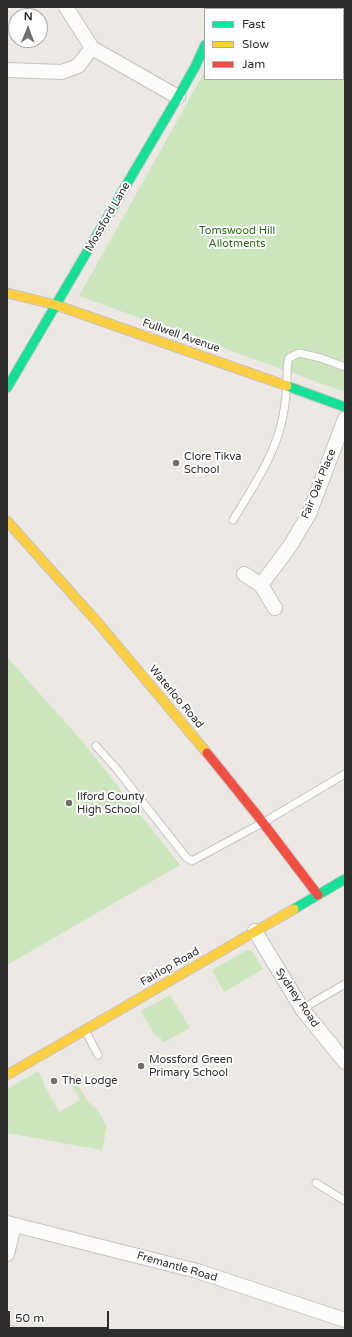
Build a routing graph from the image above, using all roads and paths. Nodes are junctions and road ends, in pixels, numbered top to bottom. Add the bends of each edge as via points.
1 (66, 7) edge
2 (204, 47) edge
3 (92, 48) junction
4 (7, 70) edge
5 (178, 97) junction
6 (7, 293) edge
7 (56, 305) junction
8 (345, 367) edge
9 (287, 386) junction
10 (7, 388) edge
11 (345, 407) edge
12 (345, 419) edge
13 (233, 520) dead end
14 (7, 521) edge
15 (244, 574) dead end
16 (261, 585) junction
17 (275, 608) dead end
18 (96, 746) dead end
19 (345, 774) edge
20 (264, 822) junction
21 (345, 879) edge
22 (318, 895) junction
23 (255, 931) junction
24 (345, 984) edge
25 (302, 1009) junction
26 (85, 1030) junction
27 (98, 1055) dead end
28 (345, 1062) edge
29 (7, 1075) edge
30 (316, 1183) dead end
31 (345, 1201) edge
32 (11, 1224) edge
33 (7, 1254) edge
34 (345, 1320) edge
35 (7, 1328) edge
36 (12, 1330) edge

1 - 3 street
2 - 5 street, Mossford Lane
3 - 4 street via 78,66 62,72
3 - 5 street
5 - 7 street, Mossford Lane
6 - 7 street, Fullwell Avenue
7 - 9 street, Fullwell Avenue
7 - 10 street, Mossford Lane
8 - 9 lane via 299,353 289,358 286,366
9 - 11 street, Fullwell Avenue
9 - 13 lane via 283,416 272,450
12 - 16 street, Fair Oak Place via 309,514 290,546
14 - 20 street, Waterloo Road via 106,631
15 - 16 street
16 - 17 street
18 - 20 lane via 186,857 192,860
19 - 20 lane
20 - 22 street, Waterloo Road
21 - 22 street, Fairlop Road
22 - 23 street, Fairlop Road
23 - 25 street, Sydney Road
23 - 26 street, Fairlop Road
24 - 25 lane
25 - 28 street, Sydney Road
26 - 27 lane
26 - 29 street, Fairlop Road
30 - 31 lane
32 - 33 street
32 - 34 street, Fremantle Road via 197,1271
35 - 36 lane

